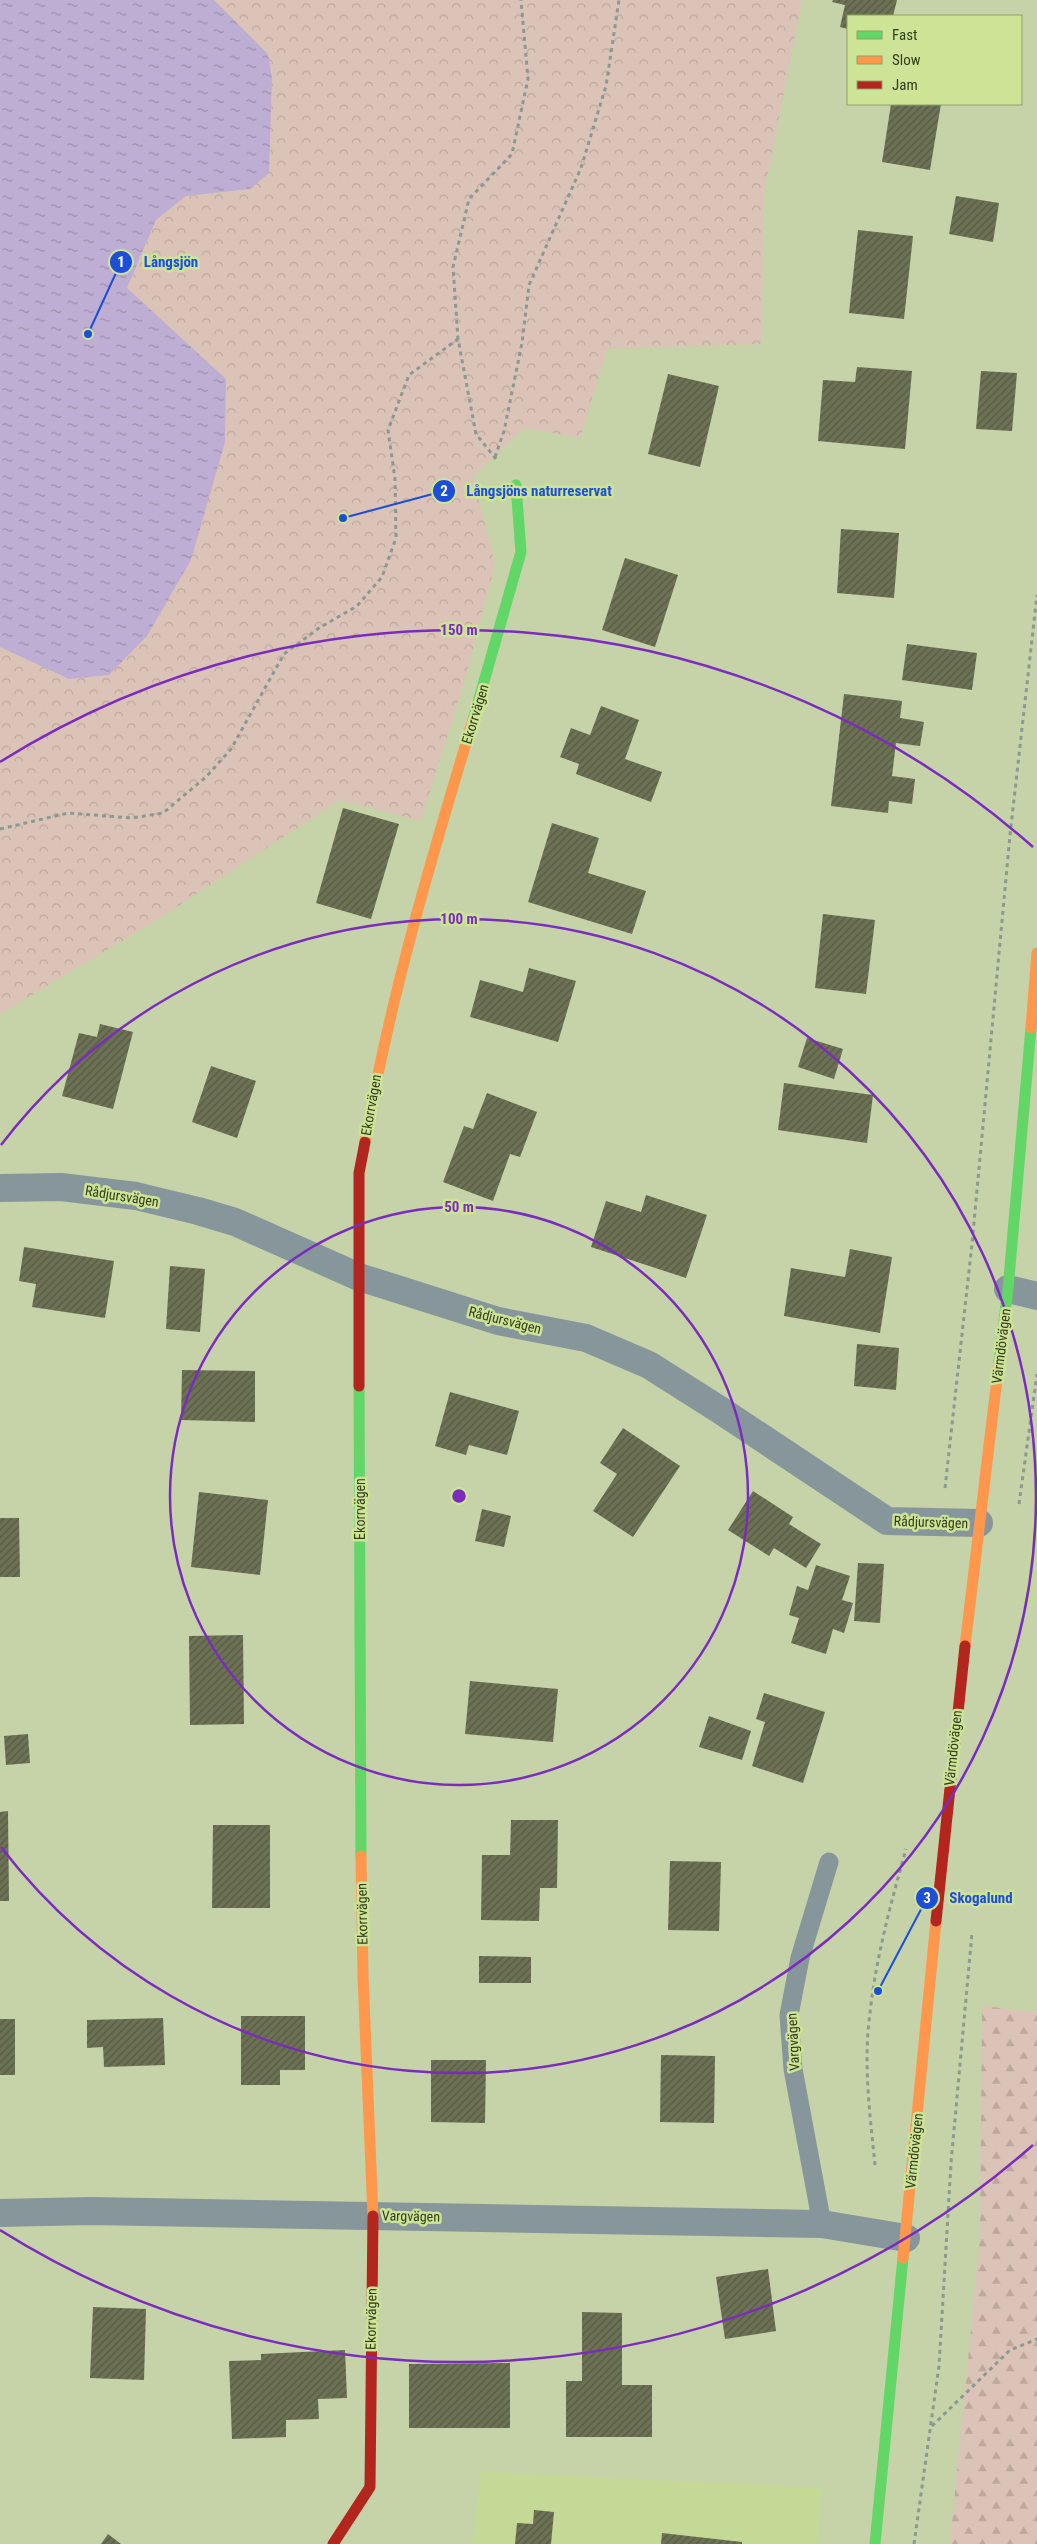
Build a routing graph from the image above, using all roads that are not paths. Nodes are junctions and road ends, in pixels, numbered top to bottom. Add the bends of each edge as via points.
1 (516, 485) road end
2 (1037, 953) edge
3 (0, 1188) edge
4 (359, 1276) junction
5 (1008, 1289) junction
6 (1037, 1296) edge
7 (979, 1523) junction
8 (829, 1862) dead end
9 (0, 2212) edge
10 (373, 2216) junction
11 (822, 2224) junction
12 (906, 2238) junction
13 (333, 2544) edge
14 (875, 2544) edge

1 - 4 street, Ekorrvägen via 521,552 426,876 377,1071 359,1173
2 - 5 street, Värmdövägen
3 - 4 street, Rådjursvägen via 61,1187 136,1196 198,1211 235,1222
4 - 7 street, Rådjursvägen via 498,1321 586,1338 649,1365 887,1521
4 - 10 street, Ekorrvägen via 360,1806
5 - 6 street
5 - 7 street, Värmdövägen
7 - 12 street, Värmdövägen via 952,1755
8 - 11 lane, Vargvägen via 800,1958 789,2015 793,2069
9 - 10 street, Vargvägen
10 - 11 street, Vargvägen
10 - 13 street, Ekorrvägen via 370,2487
11 - 12 street, Vargvägen
12 - 14 street, Värmdövägen

